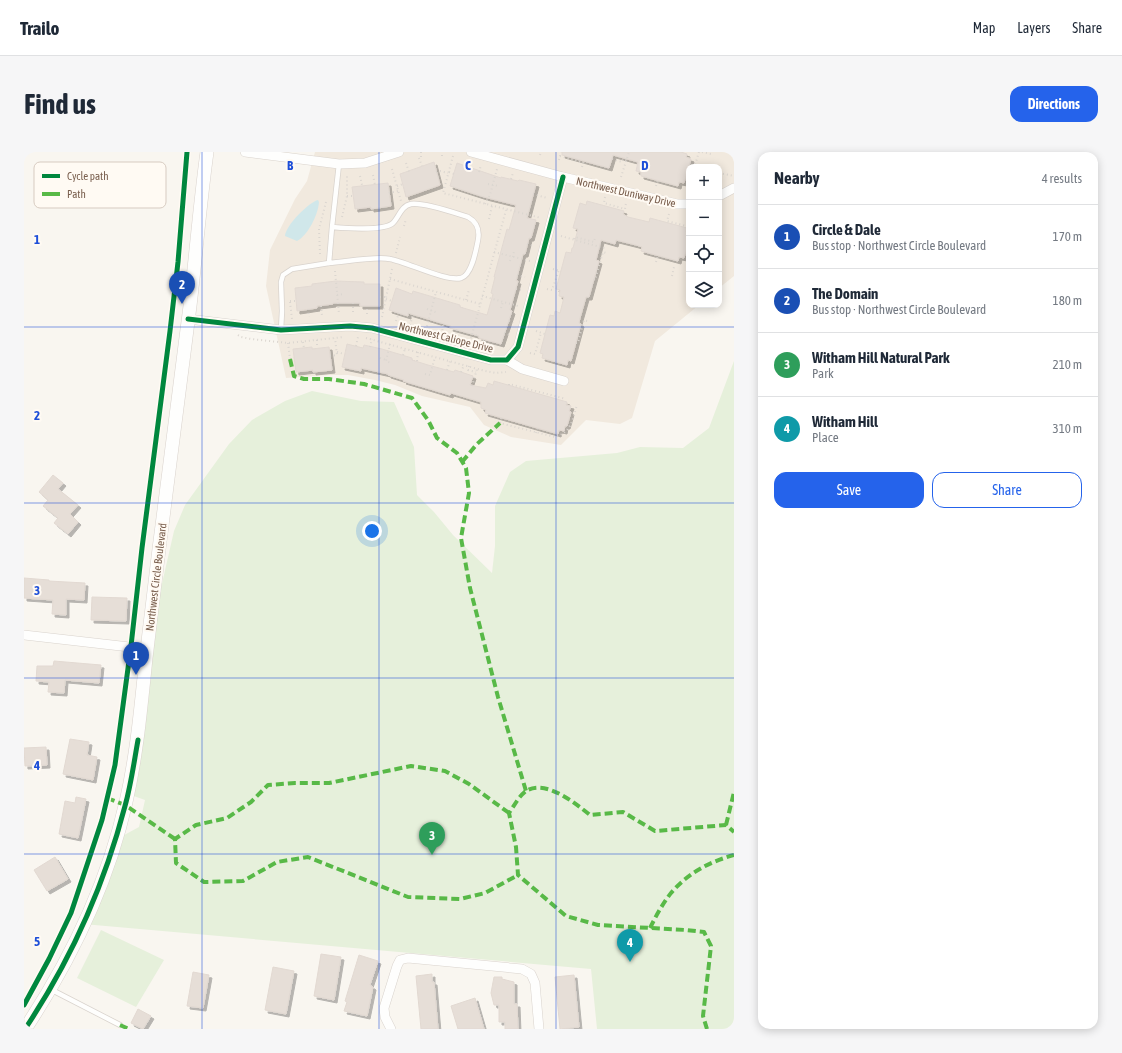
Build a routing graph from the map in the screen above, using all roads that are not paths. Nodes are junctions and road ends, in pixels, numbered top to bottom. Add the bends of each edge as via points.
1 (207, 152) edge
2 (245, 152) edge
3 (399, 152) edge
4 (469, 156) edge
5 (339, 164) junction
6 (563, 177) junction
7 (734, 188) edge
8 (722, 194) edge
9 (686, 204) edge
10 (332, 227) junction
11 (329, 264) junction
12 (188, 319) junction
13 (281, 330) junction
14 (507, 360) junction
15 (564, 381) dead end
16 (24, 635) edge
17 (147, 649) junction
18 (50, 989) junction
19 (120, 1025) dead end
20 (25, 1029) edge
21 (391, 1029) edge
22 (539, 1029) edge

1 - 12 main road, Northwest Circle Boulevard
2 - 5 street
3 - 5 street via 365,163
4 - 6 street, Northwest Duniway Drive
5 - 10 lane
6 - 9 street, Northwest Duniway Drive
6 - 14 street, Northwest Caliope Drive via 518,347
7 - 8 street
10 - 11 lane
10 - 11 lane via 388,227 394,223 405,206 412,204 468,217 474,220 478,227 478,236 470,272 462,278 450,278 390,259
11 - 13 lane via 292,269 283,275
12 - 13 street, Northwest Caliope Drive
12 - 17 main road, Northwest Circle Boulevard
13 - 14 street, Northwest Caliope Drive via 350,326 372,328 490,360
14 - 15 street via 522,369
16 - 17 street
17 - 18 main road, Northwest Circle Boulevard via 138,740 126,805 94,900
18 - 19 lane
18 - 20 main road, Northwest Circle Boulevard
21 - 22 street via 384,1008 397,966 400,960 408,958 522,969 531,974 535,983

